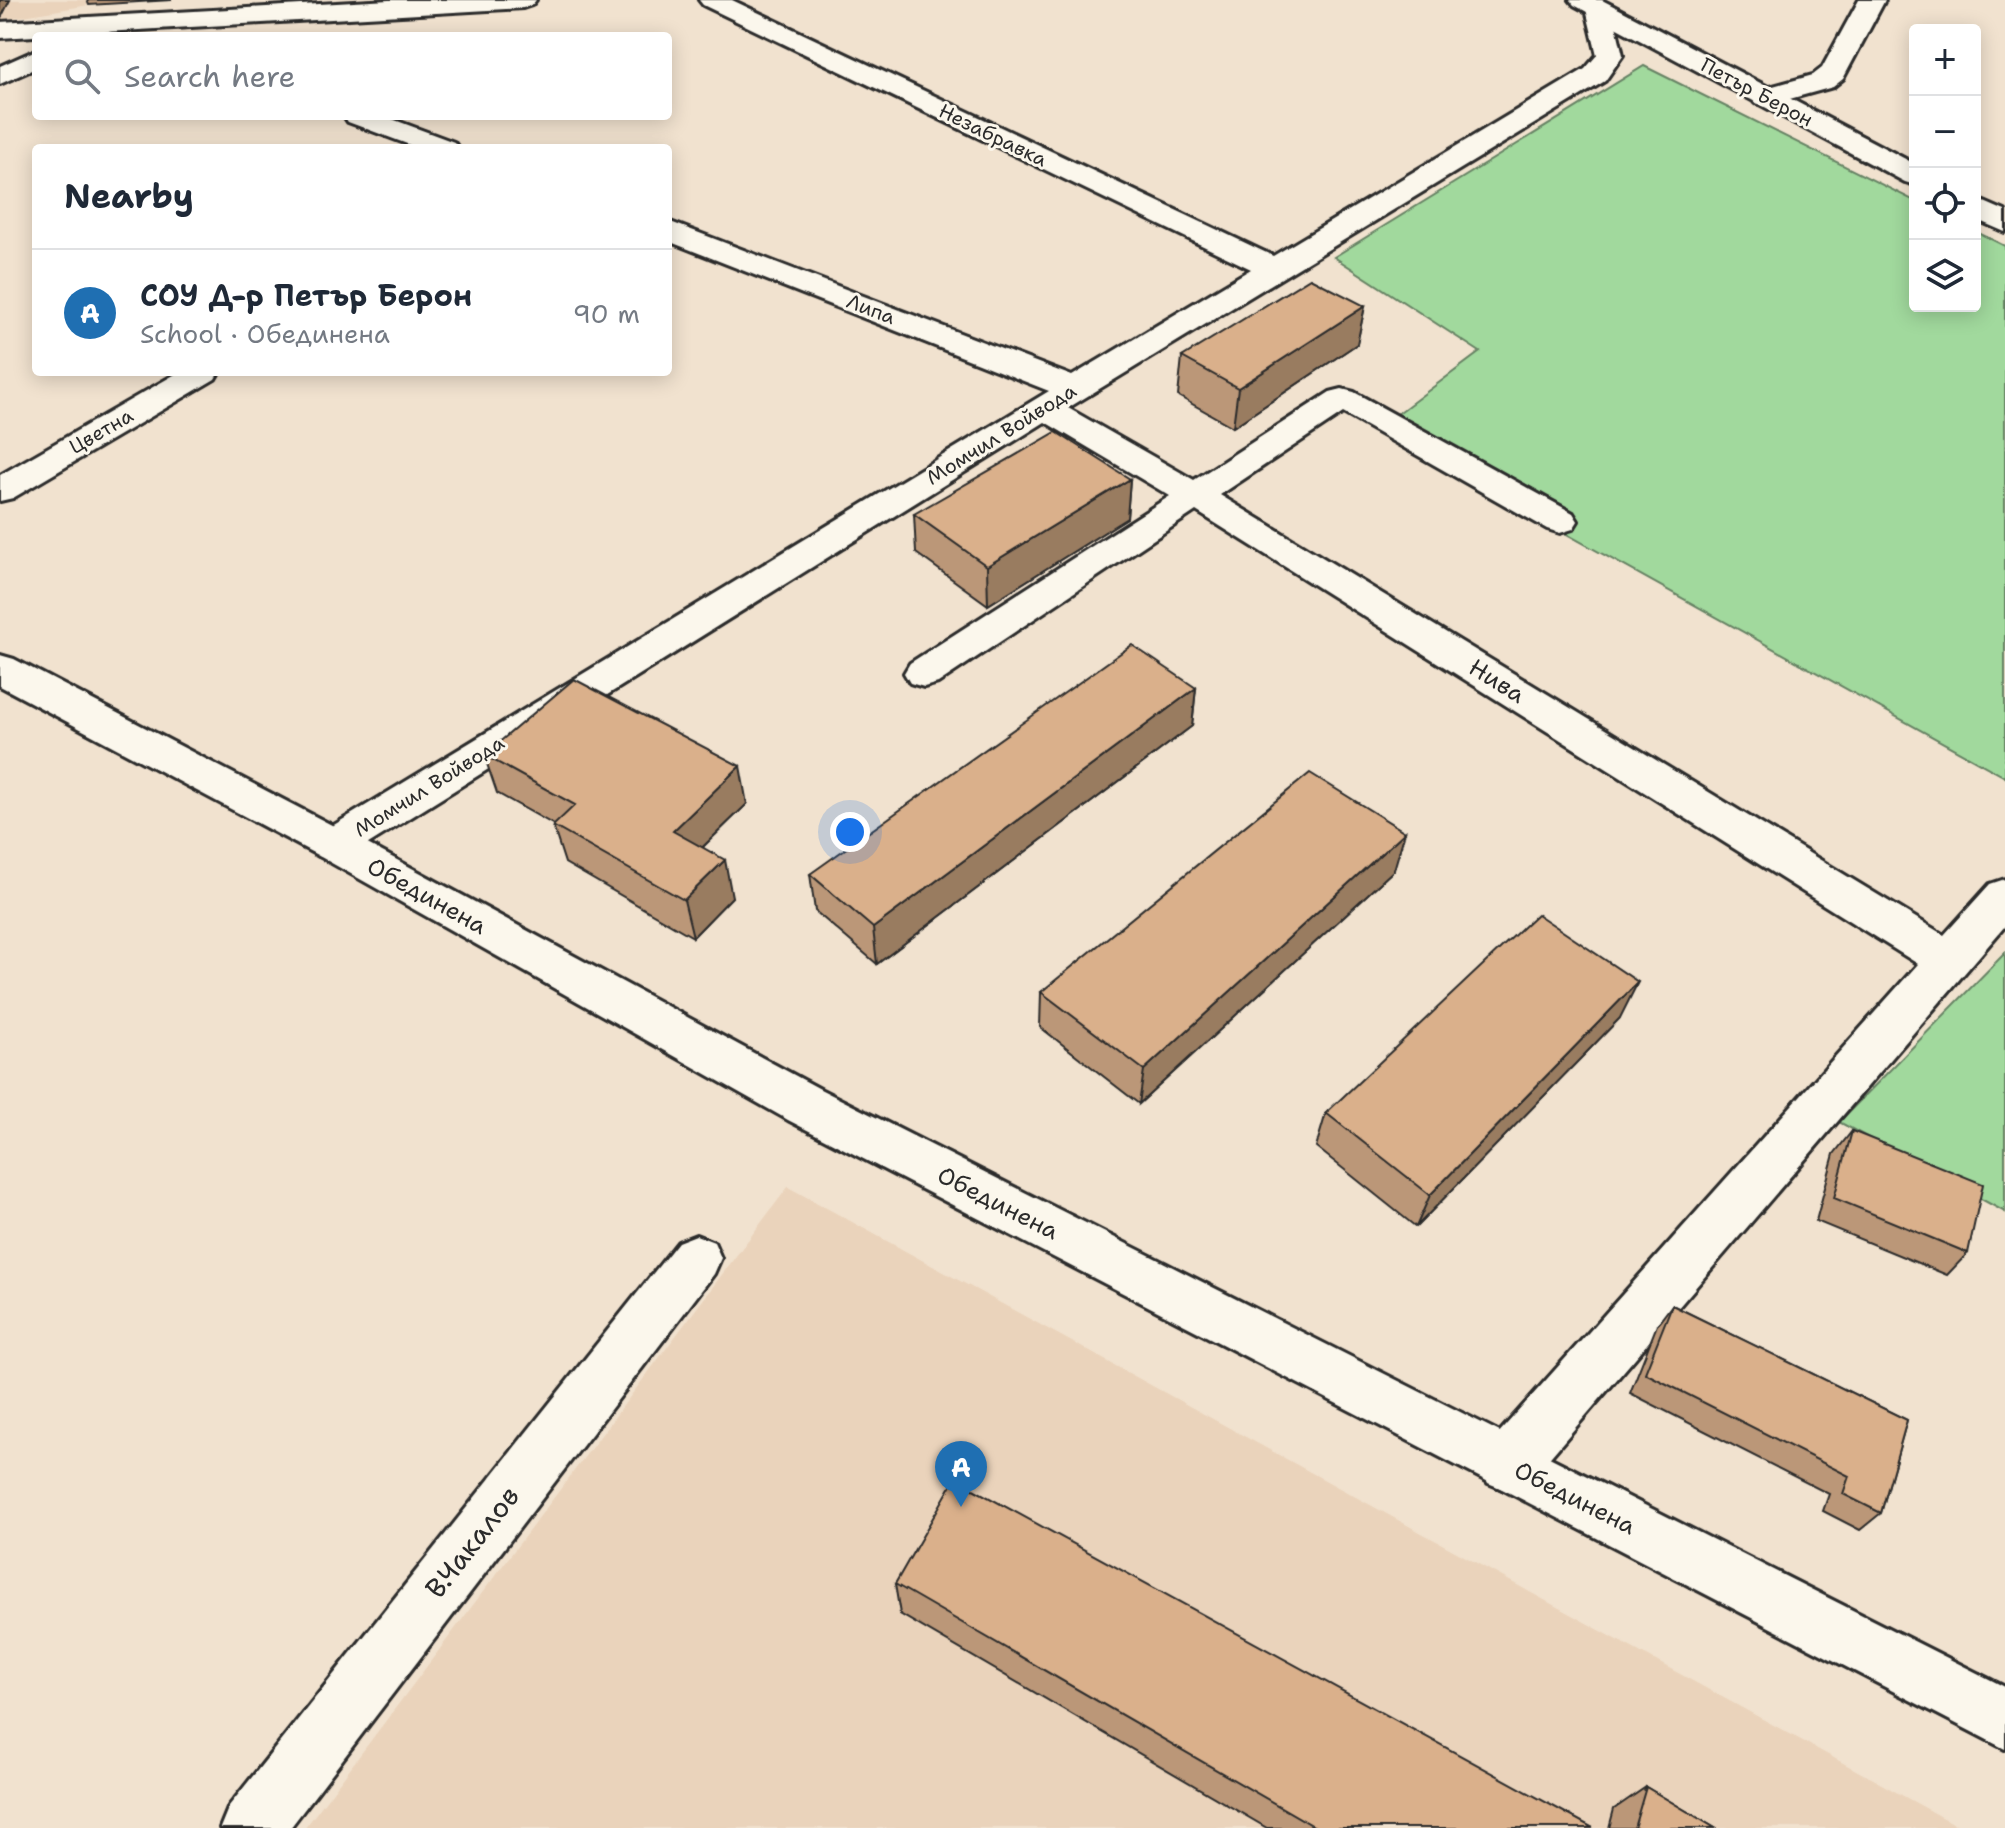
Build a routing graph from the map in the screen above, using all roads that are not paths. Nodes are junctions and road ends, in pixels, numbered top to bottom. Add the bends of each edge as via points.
1 (523, 0) edge
2 (712, 0) edge
3 (1872, 0) edge
4 (1591, 4) edge
5 (106, 23) junction
6 (0, 30) edge
7 (88, 32) edge
8 (131, 32) edge
9 (32, 60) edge
10 (0, 76) edge
11 (1765, 97) junction
12 (369, 120) edge
13 (433, 144) edge
14 (1909, 173) edge
15 (1981, 210) edge
16 (2005, 223) edge
17 (672, 232) edge
18 (1275, 269) junction
19 (196, 376) edge
20 (1059, 398) junction
21 (0, 490) edge
22 (1195, 495) junction
23 (1560, 521) dead end
24 (0, 669) edge
25 (924, 673) dead end
26 (334, 845) junction
27 (2005, 896) edge
28 (1947, 959) junction
29 (696, 1258) dead end
30 (1508, 1464) junction
31 (2005, 1719) edge
32 (251, 1828) edge

1 - 5 street
2 - 18 street, Незабравка
3 - 11 street via 1833,73 1823,81
4 - 11 street, Петър Берон
4 - 18 street, Момчил Войвода via 1610,55 1595,75
5 - 6 street
5 - 7 street
5 - 8 street
9 - 10 street
11 - 14 street, Петър Берон
12 - 13 street
15 - 16 street
17 - 20 street, Липа
18 - 20 street, Момчил Войвода
19 - 21 street, Цветна
20 - 22 street, Нива
20 - 26 street, Момчил Войвода
22 - 23 street via 1342,399
22 - 25 street
22 - 28 street, Нива
24 - 26 street, Обединена
26 - 30 street, Обединена via 805,1105
27 - 28 street
28 - 30 street
29 - 32 street, В.Чакалов
30 - 31 street, Обединена

